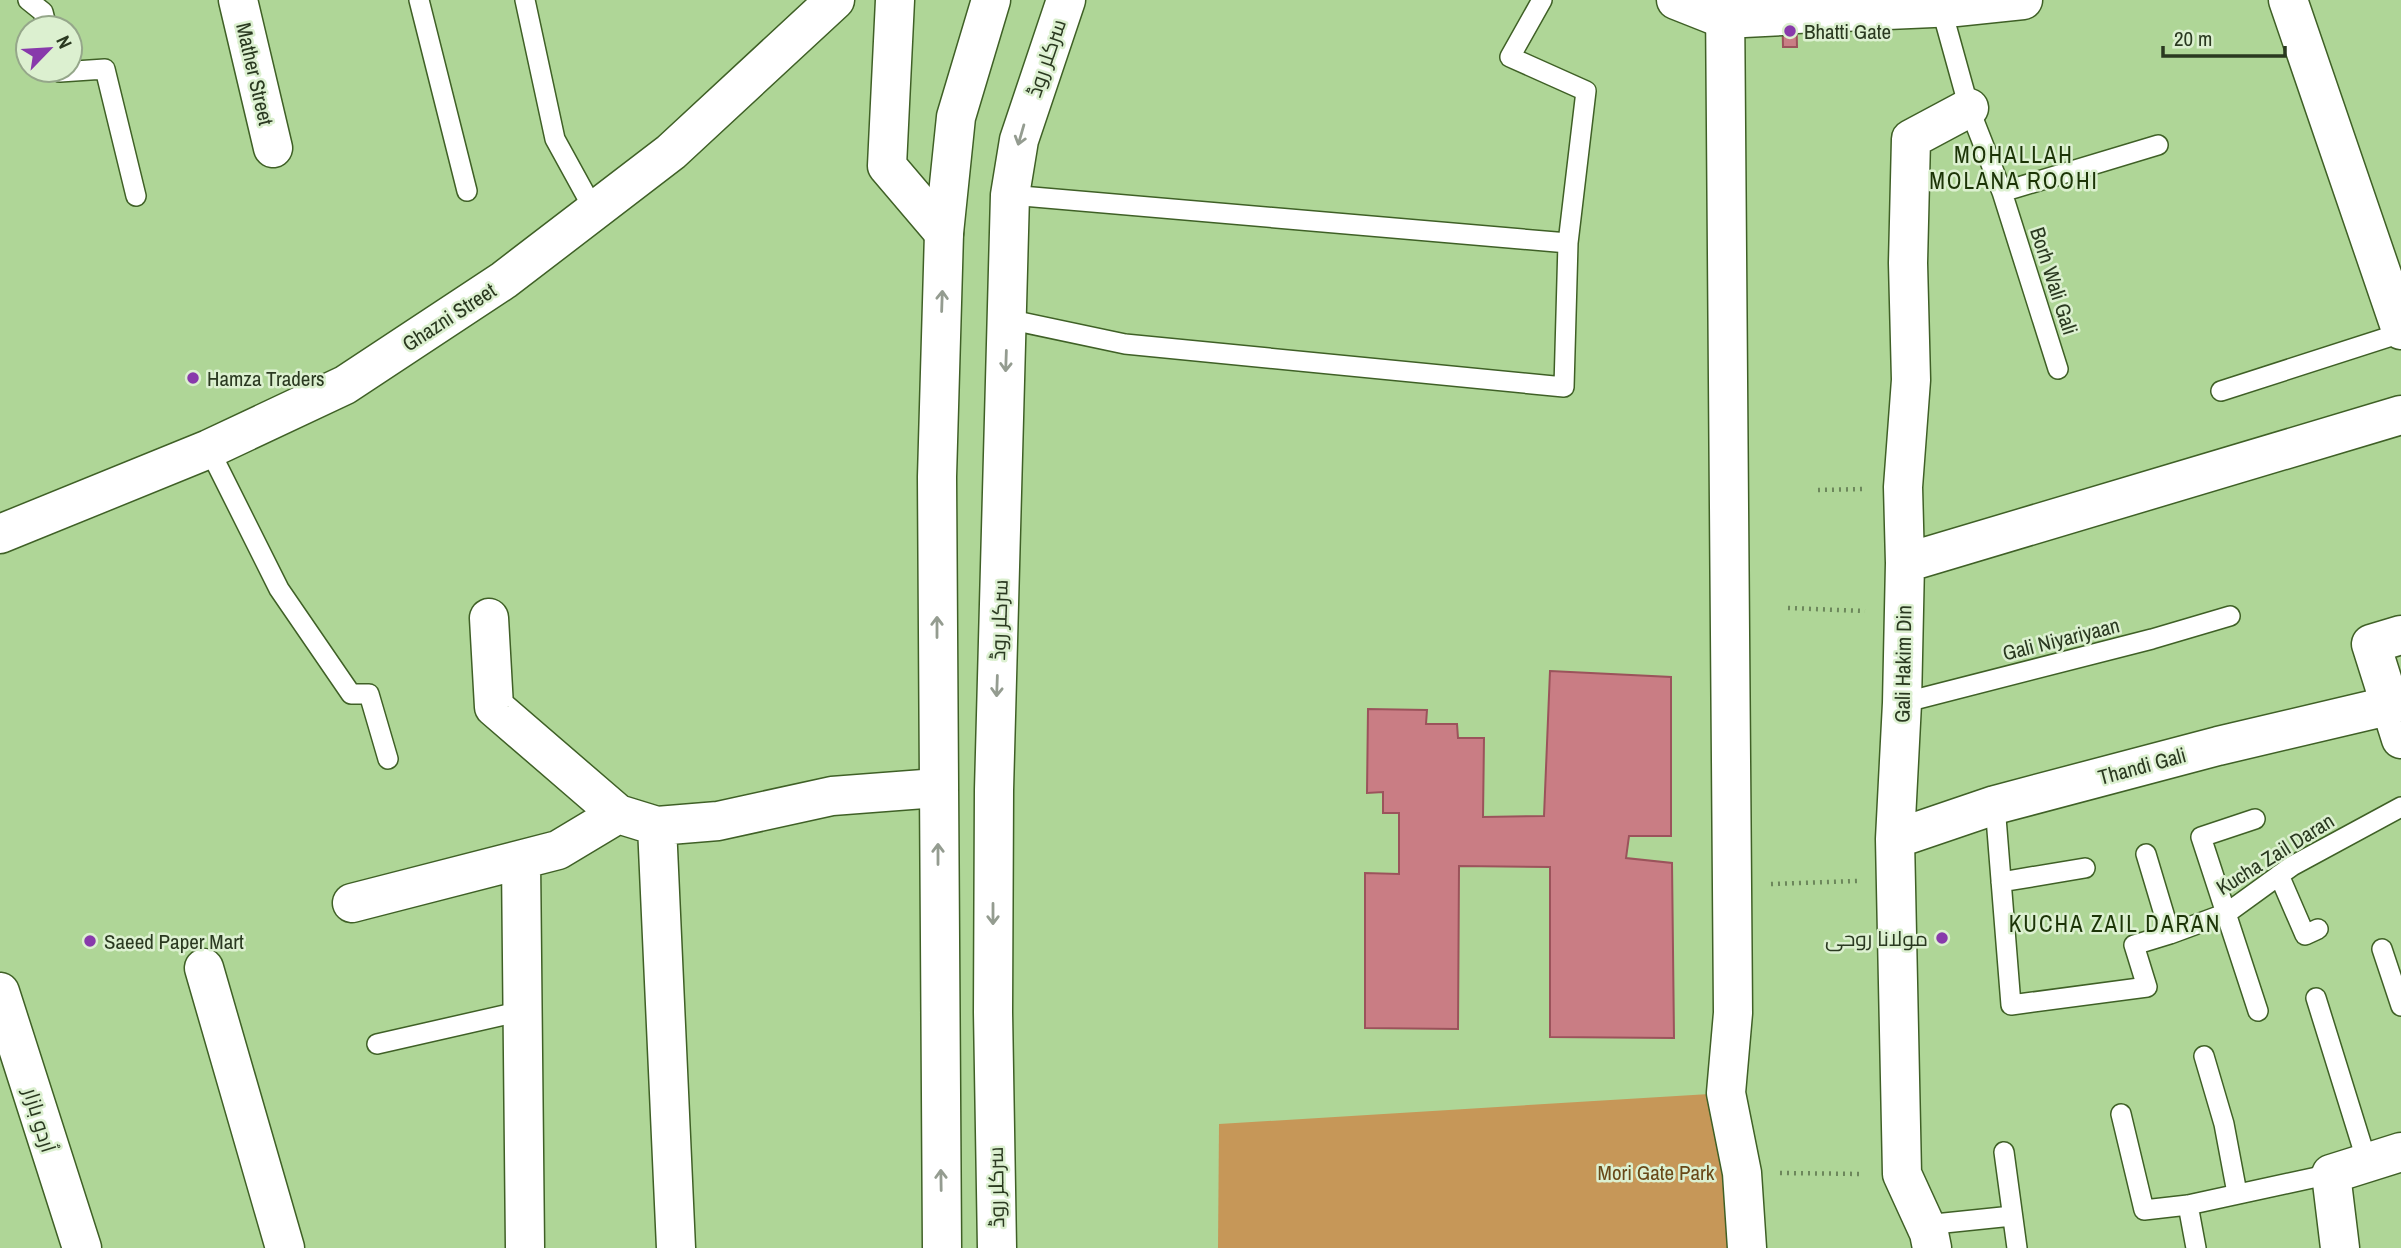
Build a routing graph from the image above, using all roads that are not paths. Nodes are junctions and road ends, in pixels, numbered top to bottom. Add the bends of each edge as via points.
1 (28, 0) edge
2 (239, 0) edge
3 (419, 0) edge
4 (525, 0) edge
5 (835, 0) edge
6 (894, 0) edge
7 (991, 0) edge
8 (1066, 0) edge
9 (1542, 0) edge
10 (1676, 0) edge
11 (2022, 0) edge
12 (2288, 0) edge
13 (1861, 6) edge
14 (1941, 7) junction
15 (1724, 10) edge
16 (44, 14) edge
17 (84, 70) edge
18 (1969, 108) junction
19 (2158, 145) dead end
20 (273, 148) dead end
21 (467, 191) dead end
22 (2002, 192) junction
23 (136, 195) dead end
24 (1010, 195) junction
25 (594, 211) junction
26 (944, 233) junction
27 (1568, 243) junction
28 (1007, 319) junction
29 (2401, 331) edge
30 (2058, 369) dead end
31 (2221, 391) dead end
32 (2401, 415) edge
33 (209, 449) junction
34 (0, 534) edge
35 (1905, 563) junction
36 (2230, 616) dead end
37 (489, 618) dead end
38 (2386, 640) edge
39 (1902, 703) junction
40 (2396, 722) edge
41 (388, 759) dead end
42 (937, 788) junction
43 (1995, 805) junction
44 (2401, 807) edge
45 (618, 814) junction
46 (2255, 819) dead end
47 (657, 826) junction
48 (1895, 839) junction
49 (2146, 855) dead end
50 (521, 860) junction
51 (2085, 868) dead end
52 (2279, 875) junction
53 (2001, 882) junction
54 (352, 903) dead end
55 (2227, 913) junction
56 (2318, 929) dead end
57 (2170, 934) junction
58 (2382, 949) dead end
59 (204, 968) dead end
60 (0, 992) edge
61 (2316, 998) dead end
62 (2401, 1006) edge
63 (522, 1011) junction
64 (2258, 1011) dead end
65 (377, 1044) dead end
66 (2204, 1056) dead end
67 (2121, 1114) dead end
68 (2004, 1152) dead end
69 (2384, 1157) edge
70 (2330, 1174) junction
71 (2237, 1193) junction
72 (2188, 1205) junction
73 (2012, 1216) junction
74 (1928, 1236) edge
75 (82, 1248) edge
76 (285, 1248) edge
77 (525, 1248) edge
78 (676, 1248) edge
79 (942, 1248) edge
80 (997, 1248) edge
81 (1747, 1248) edge
82 (2017, 1248) edge
83 (2196, 1248) edge
84 (2340, 1248) edge

1 - 16 lane
2 - 20 street, Mather Street
3 - 21 lane
4 - 25 lane via 555,139
5 - 25 street, Ghazni Street via 671,152
6 - 26 street via 887,166
7 - 26 street via 956,117
8 -> 24 street, سرکلر روڈ via 1019,140
9 - 27 lane via 1510,57 1586,90
10 - 15 street
11 - 14 street
12 - 29 street
13 - 14 street
13 - 15 street via 1789,15
14 - 18 lane, Borh Wali Gali
15 - 81 street via 1733,1013 1726,1093 1742,1173
17 - 23 lane via 105,69
18 - 22 lane, Borh Wali Gali
18 - 35 street, Gali Hakim Din via 1911,139
19 - 22 lane
22 - 30 lane, Borh Wali Gali
24 - 27 lane
24 - 28 street, سرکلر روڈ
25 - 33 street, Ghazni Street via 504,281 345,385
42 -> 26 street via 937,477
27 - 28 lane via 1564,387 1125,344
28 -> 80 street, سرکلر روڈ via 994,804
29 - 31 lane
32 - 35 street
33 - 34 street, Ghazni Street
33 - 41 lane via 279,589 351,694 369,694
35 - 39 street, Gali Hakim Din
36 - 39 lane, Gali Niyariyaan
37 - 45 street via 494,707
38 - 40 street
39 - 48 street, Gali Hakim Din
40 - 43 street, Thandi Gali via 2218,746
42 - 47 street via 832,796 718,821
79 -> 42 street
43 - 48 street, Thandi Gali
43 - 53 lane, Kucha Zail Daran
44 - 52 lane, Kucha Zail Daran
45 - 47 street
45 - 50 street via 558,850
46 - 55 lane via 2201,837
47 - 78 street
48 - 74 street, Gali Hakim Din via 1902,1174
49 - 57 lane
50 - 54 street
50 - 63 street
51 - 53 lane
52 - 55 lane, Kucha Zail Daran
52 - 56 lane via 2305,935
53 - 57 lane, Kucha Zail Daran via 2011,1005 2147,987 2134,944
55 - 57 lane, Kucha Zail Daran
55 - 64 lane
58 - 62 lane
59 - 76 street
60 - 75 street, اُردو بازار
61 - 69 lane
63 - 65 lane
63 - 77 street
66 - 71 lane via 2224,1124
67 - 72 lane via 2144,1210
68 - 73 lane
69 - 70 street
70 - 71 lane
70 - 84 street
71 - 72 lane
72 - 83 lane
73 - 74 lane
73 - 82 lane

